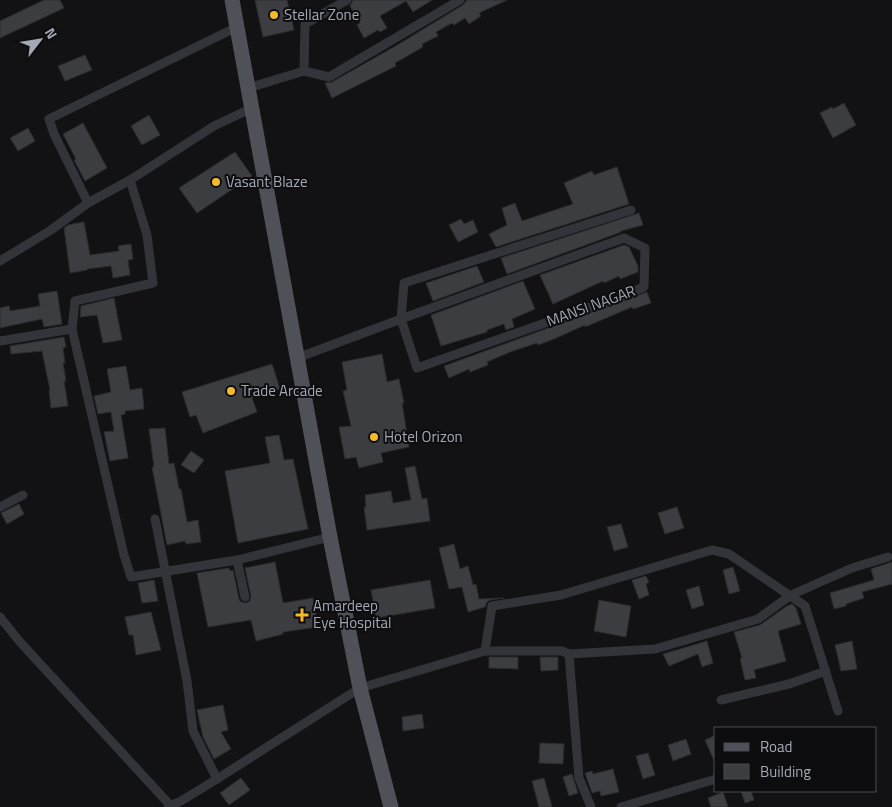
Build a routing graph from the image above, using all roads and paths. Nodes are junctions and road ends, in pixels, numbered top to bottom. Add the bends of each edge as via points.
1 (232, 0) edge
2 (346, 0) edge
3 (460, 0) edge
4 (237, 27) junction
5 (304, 72) junction
6 (248, 88) junction
7 (252, 108) junction
8 (130, 180) junction
9 (88, 203) junction
10 (631, 210) dead end
11 (0, 262) edge
12 (402, 319) junction
13 (72, 329) junction
14 (0, 341) edge
15 (297, 358) junction
16 (23, 495) dead end
17 (0, 507) edge
18 (155, 519) dead end
19 (330, 537) junction
20 (888, 557) dead end
21 (237, 560) junction
22 (165, 572) junction
23 (791, 595) junction
24 (245, 597) dead end
25 (0, 617) edge
26 (485, 650) junction
27 (569, 654) junction
28 (826, 671) junction
29 (360, 688) junction
30 (721, 700) dead end
31 (838, 711) dead end
32 (217, 779) junction
33 (714, 780) edge
34 (169, 806) edge
35 (391, 807) edge
36 (591, 807) edge
37 (621, 807) edge

1 - 4 main road
2 - 5 street via 306,24
3 - 5 street via 328,77
4 - 6 main road
4 - 9 street via 49,119
5 - 6 street
6 - 7 main road
7 - 8 street via 214,126
7 - 15 main road
8 - 9 street
8 - 13 street via 147,235 153,283 75,301
9 - 11 street
10 - 12 street, MANSI NAGAR via 404,283
12 - 12 street, MANSI NAGAR via 417,368 644,287 645,248 624,238
12 - 15 street, MANSI NAGAR
13 - 14 street
13 - 22 street via 131,577
15 - 19 main road
16 - 17 street
18 - 22 street
19 - 21 street
19 - 29 main road
20 - 23 street via 852,568
21 - 22 street
21 - 24 street
22 - 32 street via 187,681 193,731
23 - 26 street via 728,554 712,550 561,595 492,606
23 - 27 street via 758,618 655,649
23 - 28 street via 805,606
25 - 34 street
26 - 27 street via 562,651
26 - 29 street
27 - 36 street via 579,778
28 - 30 street via 790,684
28 - 31 street
29 - 32 street
29 - 35 main road
32 - 34 street
33 - 37 street

